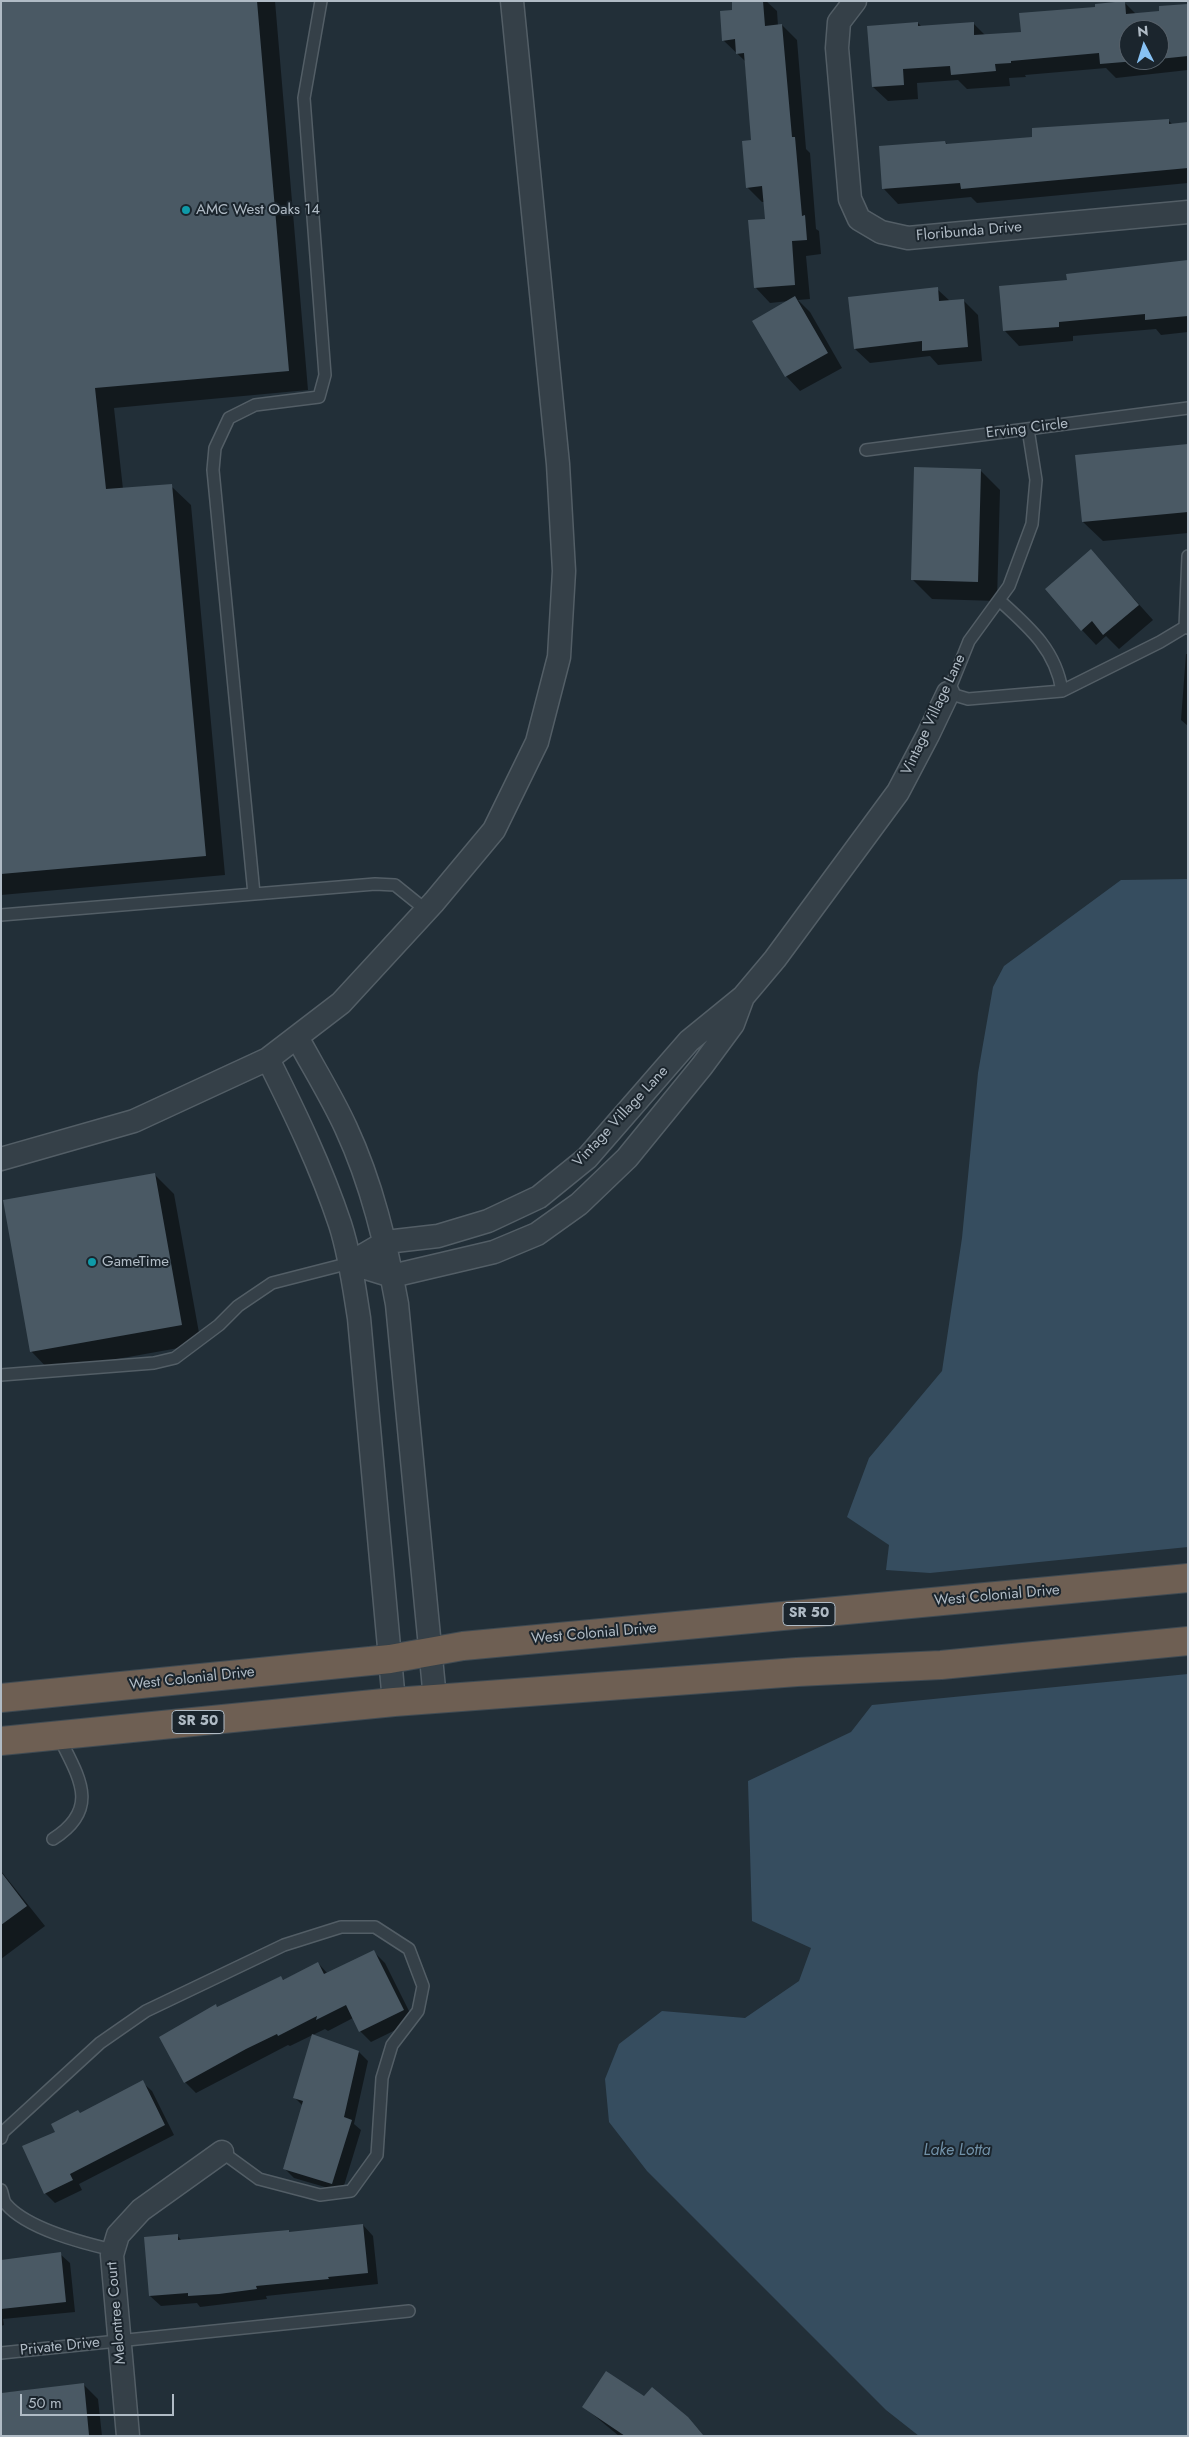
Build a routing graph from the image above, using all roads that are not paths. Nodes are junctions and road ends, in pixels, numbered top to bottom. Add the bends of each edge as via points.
1 (321, 1) edge
2 (512, 1) edge
3 (855, 1) edge
4 (1188, 212) edge
5 (1188, 408) edge
6 (1028, 429) junction
7 (866, 450) dead end
8 (1188, 556) edge
9 (999, 600) junction
10 (1186, 628) edge
11 (1062, 691) junction
12 (948, 694) junction
13 (254, 894) junction
14 (426, 910) junction
15 (1, 915) edge
16 (743, 996) junction
17 (297, 1037) junction
18 (268, 1059) junction
19 (1, 1159) edge
20 (386, 1242) junction
21 (350, 1263) junction
22 (392, 1276) junction
23 (1, 1375) edge
24 (1188, 1578) edge
25 (1188, 1642) edge
26 (430, 1652) junction
27 (390, 1659) junction
28 (1, 1698) edge
29 (435, 1699) junction
30 (394, 1702) junction
31 (58, 1735) junction
32 (1, 1741) edge
33 (53, 1839) dead end
34 (1, 2138) edge
35 (222, 2152) joint
36 (1, 2190) edge
37 (113, 2250) junction
38 (409, 2311) dead end
39 (118, 2341) junction
40 (1, 2353) edge
41 (128, 2436) edge

1 - 13 lane via 304,98 324,375 319,397 256,405 229,418 215,448 213,470
2 - 14 street via 558,464 564,571 559,657 537,742 494,830
3 - 4 street, Floribunda Drive via 839,22 836,48 850,199 859,219 881,232 908,238
5 - 6 lane, Erving Circle
6 - 7 lane, Erving Circle
6 - 9 lane, Vintage Village Lane via 1036,480 1032,524 1009,586
8 - 10 lane
9 - 11 lane via 1041,639 1059,676
9 - 12 lane, Vintage Village Lane via 969,641
10 - 11 lane
11 - 12 lane via 968,699
12 - 16 street, Vintage Village Lane via 898,792 775,959
13 - 14 lane via 370,884 395,885
13 - 15 lane
14 - 17 street via 341,1003
16 - 20 street, Vintage Village Lane via 689,1041 587,1158 539,1197 488,1221 446,1234
16 - 22 street, Vintage Village Lane via 734,1024 702,1066 627,1158 579,1204 537,1234 494,1252
17 - 18 street
17 - 20 street via 346,1127
18 - 19 street via 134,1121
18 - 21 street via 306,1136 340,1225
20 - 21 street, Vintage Village Lane
20 - 22 street
21 - 22 street
21 - 23 lane via 272,1283 238,1306 219,1326 175,1358 154,1363
21 - 27 street
22 - 26 street
24 - 26 highway, West Colonial Drive / SR 50 via 463,1646
25 - 29 highway, SR 50 via 941,1666 797,1672
26 - 27 highway, West Colonial Drive / SR 50
26 - 29 street
27 - 28 highway, West Colonial Drive / SR 50
27 - 30 street
29 - 30 highway, SR 50
30 - 31 highway, SR 50
31 - 32 highway, SR 50
31 - 33 lane via 78,1777 82,1801 79,1816
34 - 35 lane via 3,2132 100,2043 146,2011 284,1945 341,1927 375,1927 409,1949 423,1986 418,2011 392,2045 382,2078 377,2155 351,2191 320,2195 259,2179
35 - 37 street, Melontree Court via 141,2210 118,2235
36 - 37 lane via 6,2204 35,2224 74,2241
37 - 39 street, Melontree Court
38 - 39 lane, Private Drive
39 - 40 lane, Private Drive
39 - 41 street, Melontree Court

